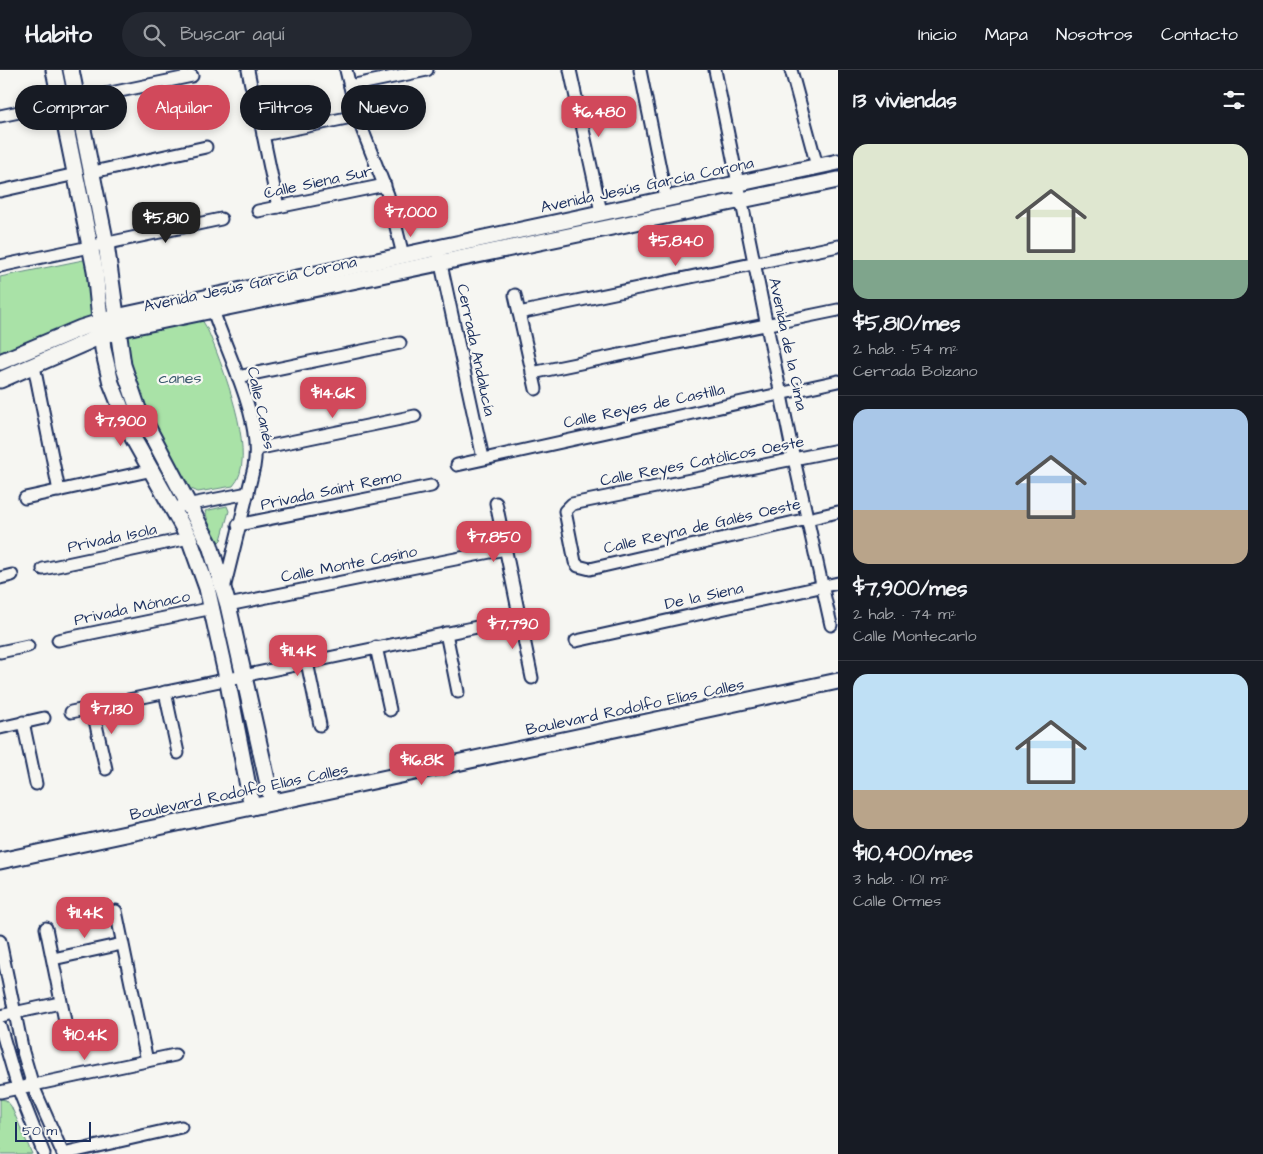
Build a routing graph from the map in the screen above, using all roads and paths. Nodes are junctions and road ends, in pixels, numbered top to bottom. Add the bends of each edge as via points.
1 (54, 70) edge
2 (71, 70) edge
3 (248, 70) edge
4 (346, 70) edge
5 (427, 70) edge
6 (570, 70) edge
7 (640, 70) edge
8 (715, 70) edge
9 (791, 70) edge
10 (192, 76) dead end
11 (57, 85) edge
12 (74, 85) edge
13 (251, 85) dead end
14 (350, 85) edge
15 (355, 85) edge
16 (127, 90) edge
17 (15, 113) edge
18 (0, 116) edge
19 (341, 119) edge
20 (66, 130) edge
21 (84, 130) edge
22 (262, 130) edge
23 (363, 130) edge
24 (263, 135) junction
25 (206, 148) dead end
26 (838, 162) edge
27 (818, 166) junction
28 (93, 172) junction
29 (76, 174) junction
30 (838, 180) edge
31 (738, 182) junction
32 (385, 185) junction
33 (0, 191) edge
34 (666, 198) junction
35 (741, 201) junction
36 (278, 207) junction
37 (258, 211) dead end
38 (601, 212) junction
39 (221, 219) dead end
40 (106, 244) junction
41 (91, 246) junction
42 (838, 246) edge
43 (438, 248) junction
44 (403, 255) junction
45 (441, 263) junction
46 (754, 265) junction
47 (0, 266) edge
48 (515, 295) dead end
49 (210, 302) junction
50 (838, 310) edge
51 (519, 313) junction
52 (117, 324) junction
53 (768, 325) junction
54 (101, 328) junction
55 (400, 343) dead end
56 (0, 362) edge
57 (34, 366) junction
58 (532, 373) junction
59 (238, 377) junction
60 (0, 380) edge
61 (838, 381) edge
62 (536, 389) dead end
63 (782, 393) junction
64 (415, 416) dead end
65 (256, 449) junction
66 (838, 450) edge
67 (483, 458) junction
68 (794, 459) junction
69 (457, 465) dead end
70 (153, 470) junction
71 (431, 486) dead end
72 (59, 491) junction
73 (248, 494) junction
74 (25, 498) dead end
75 (496, 502) dead end
76 (190, 503) junction
77 (174, 507) junction
78 (838, 512) edge
79 (807, 518) junction
80 (238, 525) junction
81 (189, 538) junction
82 (505, 549) junction
83 (575, 562) joint
84 (43, 569) dead end
85 (12, 575) dead end
86 (0, 578) edge
87 (838, 583) edge
88 (822, 586) junction
89 (224, 589) junction
90 (228, 605) junction
91 (213, 608) junction
92 (520, 618) junction
93 (831, 625) dead end
94 (446, 633) junction
95 (58, 640) dead end
96 (576, 640) dead end
97 (28, 646) dead end
98 (376, 648) junction
99 (0, 652) edge
100 (307, 662) junction
101 (244, 675) junction
102 (227, 678) junction
103 (532, 678) dead end
104 (838, 681) edge
105 (165, 692) junction
106 (458, 692) dead end
107 (92, 707) junction
108 (390, 710) dead end
109 (71, 712) dead end
110 (44, 718) dead end
111 (23, 722) junction
112 (320, 725) dead end
113 (0, 728) edge
114 (178, 753) dead end
115 (106, 770) dead end
116 (36, 784) dead end
117 (272, 802) junction
118 (252, 807) junction
119 (0, 861) edge
120 (116, 911) dead end
121 (46, 928) dead end
122 (0, 941) edge
123 (122, 944) junction
124 (53, 959) junction
125 (60, 1003) junction
126 (16, 1013) junction
127 (0, 1016) edge
128 (65, 1021) dead end
129 (0, 1026) edge
130 (175, 1055) dead end
131 (147, 1061) junction
132 (33, 1086) junction
133 (18, 1088) junction
134 (0, 1092) edge
135 (180, 1127) dead end
136 (44, 1154) edge
137 (63, 1154) edge

1 - 11 street
2 - 12 street
3 - 13 street
4 - 14 street
5 - 15 street
6 - 38 street
7 - 34 street
8 - 31 street, Avenida de la Cima
9 - 27 street
10 - 16 street
17 - 18 street
19 - 24 street
20 - 29 street
21 - 28 street
22 - 24 street
23 - 32 street
24 - 36 street
25 - 28 street
26 - 27 street, Avenida Jesús García Corona
27 - 31 street, Avenida Jesús García Corona
28 - 40 street
29 - 33 street
29 - 41 street
30 - 35 street, Avenida Jesús García Corona
31 - 34 street, Avenida Jesús García Corona
31 - 35 street, Avenida de la Cima
32 - 36 street, Calle Siena Sur
32 - 44 street
34 - 38 street, Avenida Jesús García Corona
35 - 45 street, Avenida Jesús García Corona
35 - 46 street, Avenida de la Cima
36 - 37 street, Calle Siena Sur
38 - 43 street, Avenida Jesús García Corona
39 - 40 street
40 - 41 street
40 - 52 street
41 - 47 street
41 - 54 street
42 - 46 street
43 - 44 street, Avenida Jesús García Corona
43 - 45 street, Cerrada Andalucía
44 - 49 street, Avenida Jesús García Corona
45 - 49 street, Avenida Jesús García Corona
45 - 67 street, Cerrada Andalucía
46 - 51 street
46 - 53 street, Avenida de la Cima
48 - 51 street
49 - 52 street, Avenida Jesús García Corona
49 - 59 street, Calle Canés
50 - 53 street
51 - 58 street
52 - 54 street, Avenida Jesús García Corona
52 - 76 street via 123,365 138,409
53 - 58 street
53 - 63 street, Avenida de la Cima
54 - 56 street, Avenida Jesús García Corona
54 - 57 street, Avenida Jesús García Corona
54 - 70 street via 115,395 133,438
55 - 59 street
57 - 60 street, Avenida Jesús García Corona
57 - 72 street
58 - 62 street
59 - 65 street, Calle Canés
61 - 63 street, Calle Reyes de Castilla
63 - 67 street, Calle Reyes de Castilla
63 - 68 street, Avenida de la Cima
64 - 65 street
65 - 73 street, Calle Canés
66 - 68 street, Calle Reyes Católicos Oeste
67 - 69 street, Calle Reyes de Castilla
68 - 79 street, Avenida de la Cima
68 - 83 street, Calle Reyes Católicos Oeste via 572,504 565,511
70 - 72 street
70 - 77 street
71 - 80 street, Privada Saint Remo
72 - 74 street
73 - 76 street
73 - 80 street, Calle Canés
75 - 82 street
76 - 77 street
76 - 89 street via 210,545
77 - 81 street
78 - 79 street, Calle Reyna de Galés Oeste
79 - 83 street, Calle Reyna de Galés Oeste via 590,569
79 - 88 street, Avenida de la Cima
80 - 89 street, Calle Canés
81 - 84 street, Privada Isola
81 - 91 street
82 - 90 street, Calle Monte Casino
82 - 92 street
85 - 86 street
87 - 88 street, De la Siena
88 - 93 street, Avenida de la Cima
88 - 96 street, De la Siena
89 - 90 street
90 - 101 street
91 - 95 street, Privada Mónaco
91 - 102 street
92 - 94 street
92 - 103 street
94 - 98 street
94 - 106 street
97 - 99 street
98 - 100 street
98 - 108 street
100 - 101 street
100 - 112 street
101 - 102 street
101 - 117 street
102 - 105 street
102 - 118 street
104 - 117 street, Boulevard Rodolfo Elías Calles
105 - 107 street
105 - 114 street
107 - 109 street
107 - 115 street
110 - 111 street
111 - 113 street
111 - 116 street
117 - 118 street, Boulevard Rodolfo Elías Calles
118 - 119 street, Boulevard Rodolfo Elías Calles
120 - 123 street
121 - 124 street
122 - 126 street
123 - 124 street
123 - 131 street
124 - 125 street
125 - 126 street
125 - 128 street
126 - 127 street
126 - 132 street
129 - 133 street
130 - 131 street
131 - 132 street
132 - 133 street
132 - 137 street
133 - 134 street
133 - 136 street
135 - 137 street

